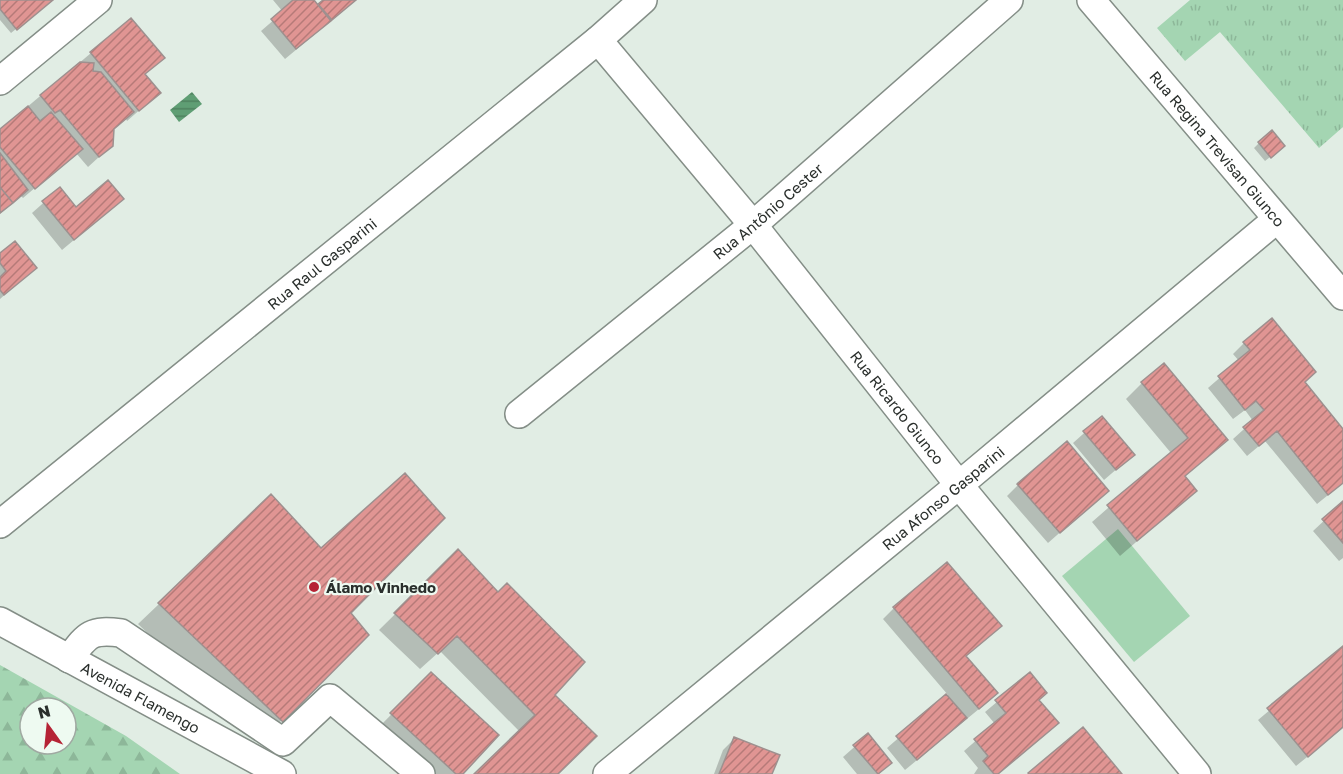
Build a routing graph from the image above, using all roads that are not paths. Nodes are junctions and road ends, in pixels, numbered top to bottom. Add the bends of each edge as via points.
1 (98, 0) edge
2 (643, 0) edge
3 (1009, 0) edge
4 (1091, 0) edge
5 (598, 40) junction
6 (0, 81) edge
7 (1277, 219) junction
8 (753, 225) junction
9 (1343, 296) edge
10 (519, 414) dead end
11 (959, 485) junction
12 (0, 524) edge
13 (0, 621) edge
14 (69, 659) junction
15 (282, 774) edge
16 (421, 774) edge
17 (607, 774) edge
18 (1197, 774) edge

1 - 6 street
2 - 5 street, Rua Raul Gasparini
3 - 8 street, Rua Antônio Cester
4 - 7 street, Rua Regina Trevisan Giunco
5 - 8 street, Rua Ricardo Giunco
5 - 12 street, Rua Raul Gasparini
7 - 9 street, Rua Regina Trevisan Giunco
7 - 11 street, Rua Afonso Gasparini
8 - 10 street, Rua Antônio Cester
8 - 11 street, Rua Ricardo Giunco
11 - 17 street, Rua Afonso Gasparini
11 - 18 street, Rua Ricardo Giunco
13 - 14 street, Avenida Flamengo
14 - 15 street, Avenida Flamengo
14 - 16 street via 86,636 100,631 121,633 283,742 330,698

